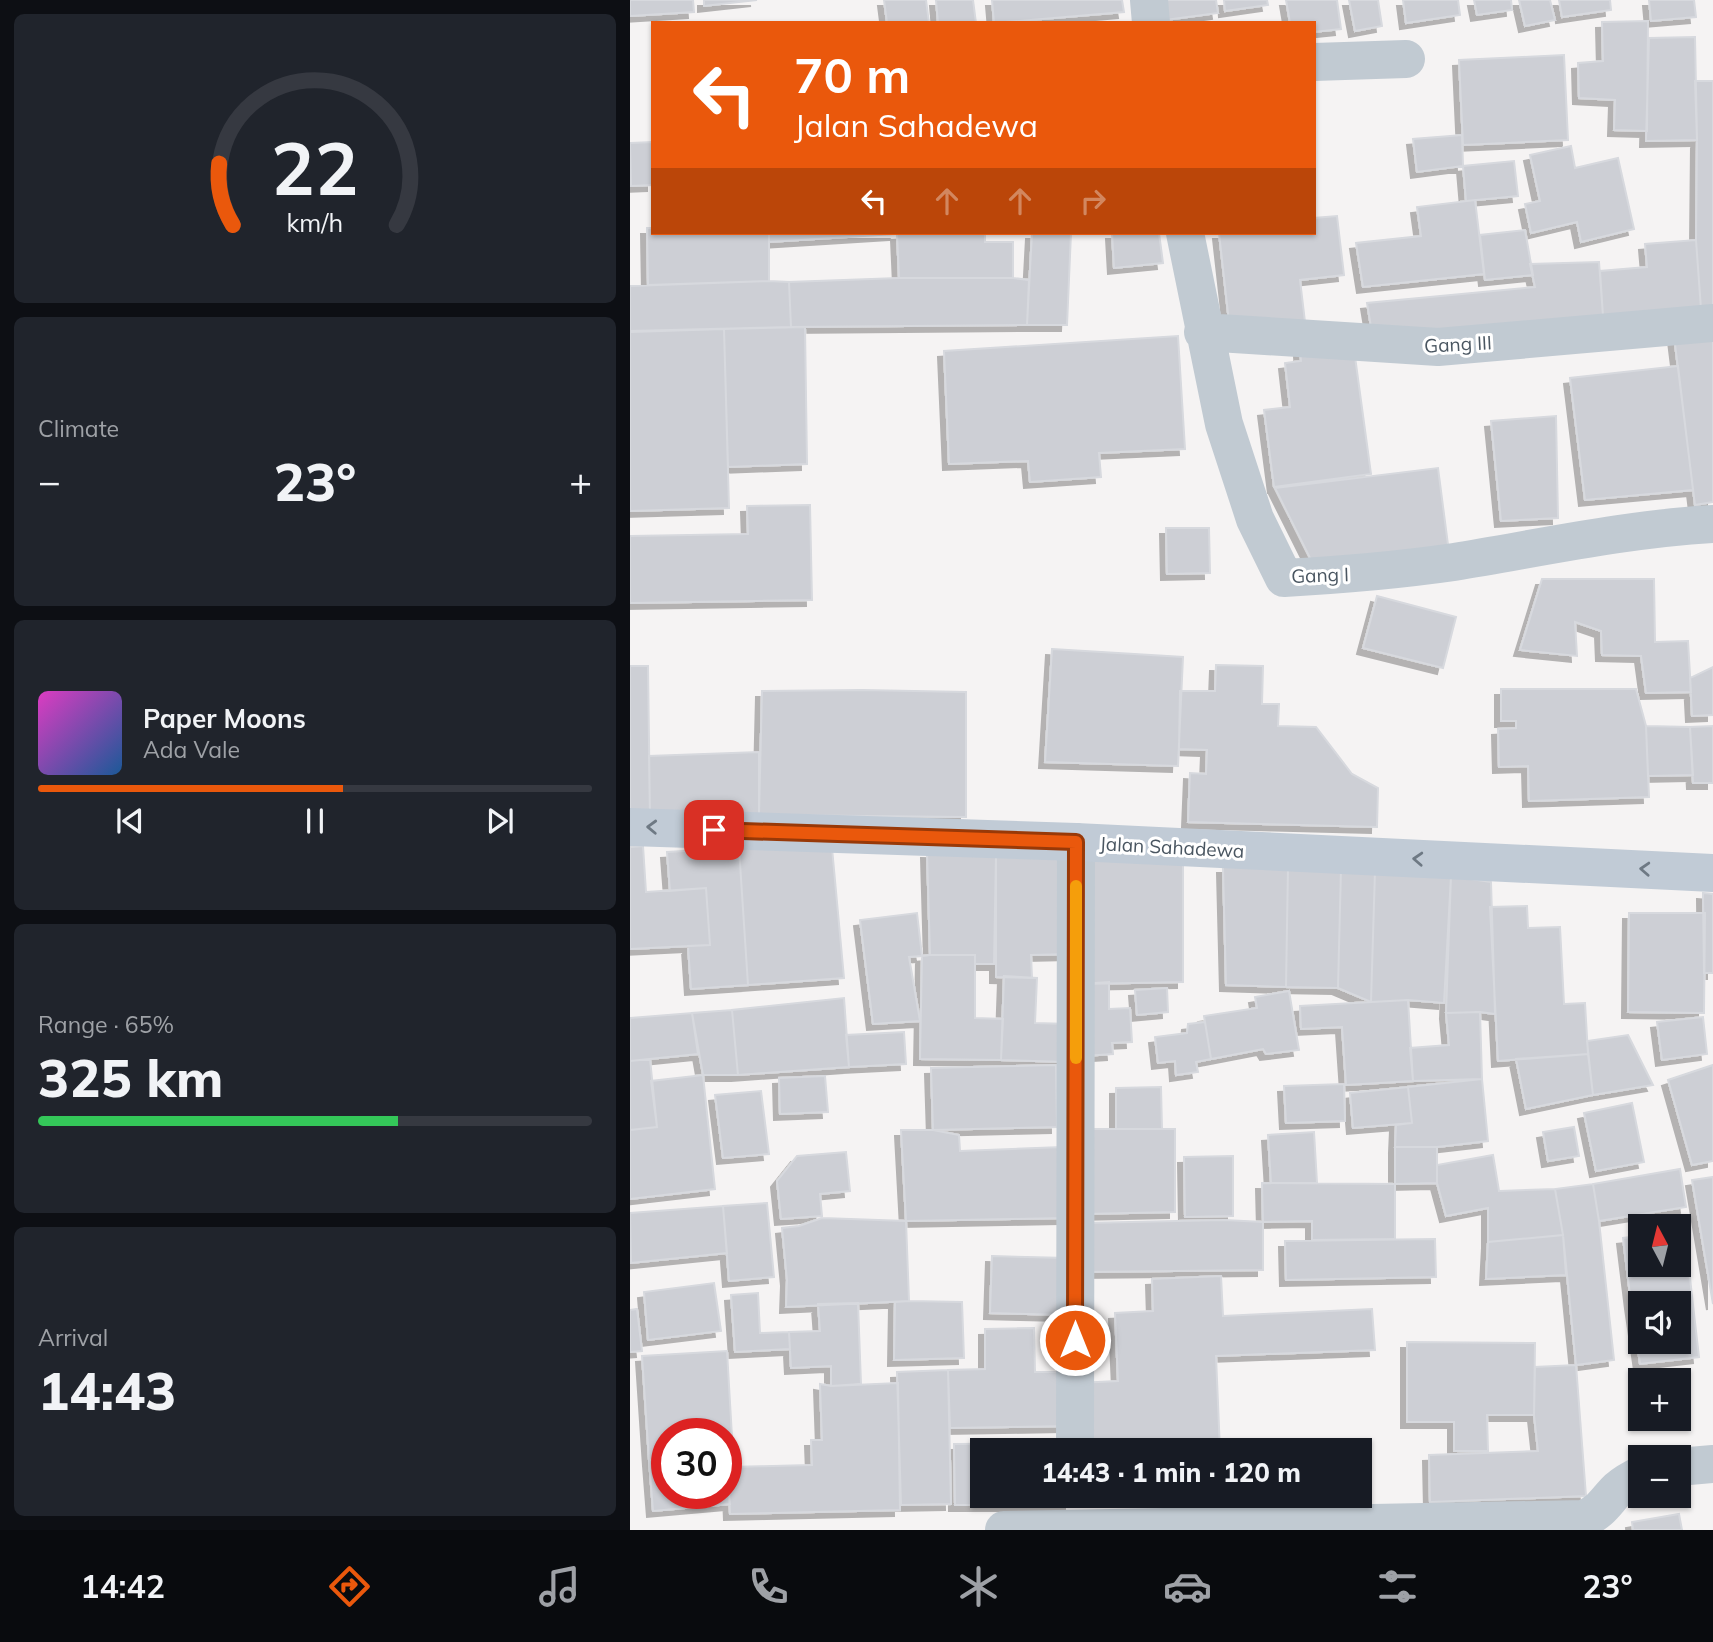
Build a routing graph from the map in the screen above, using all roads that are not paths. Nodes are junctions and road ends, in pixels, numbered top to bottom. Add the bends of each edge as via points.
1 (1149, 0) edge
2 (1151, 21) edge
3 (1406, 59) dead end
4 (1316, 62) edge
5 (1185, 235) edge
6 (1713, 323) edge
7 (1203, 332) junction
8 (1713, 524) edge
9 (630, 827) edge
10 (1076, 842) junction
11 (1713, 873) edge
12 (1075, 1438) edge
13 (1713, 1464) edge
14 (1691, 1466) edge
15 (1628, 1481) edge
16 (1074, 1512) edge
17 (1004, 1530) edge

1 - 2 street
3 - 4 street
5 - 7 street, Gang I
6 - 7 street, Gang III via 1438,347
7 - 8 street, Gang I via 1237,469 1284,578 1452,562 1593,537
10 -> 9 street, Jalan Sahadewa
11 -> 10 street, Jalan Sahadewa
10 - 12 street
13 - 14 street
15 - 16 street via 1598,1513 1584,1519
16 - 17 street

